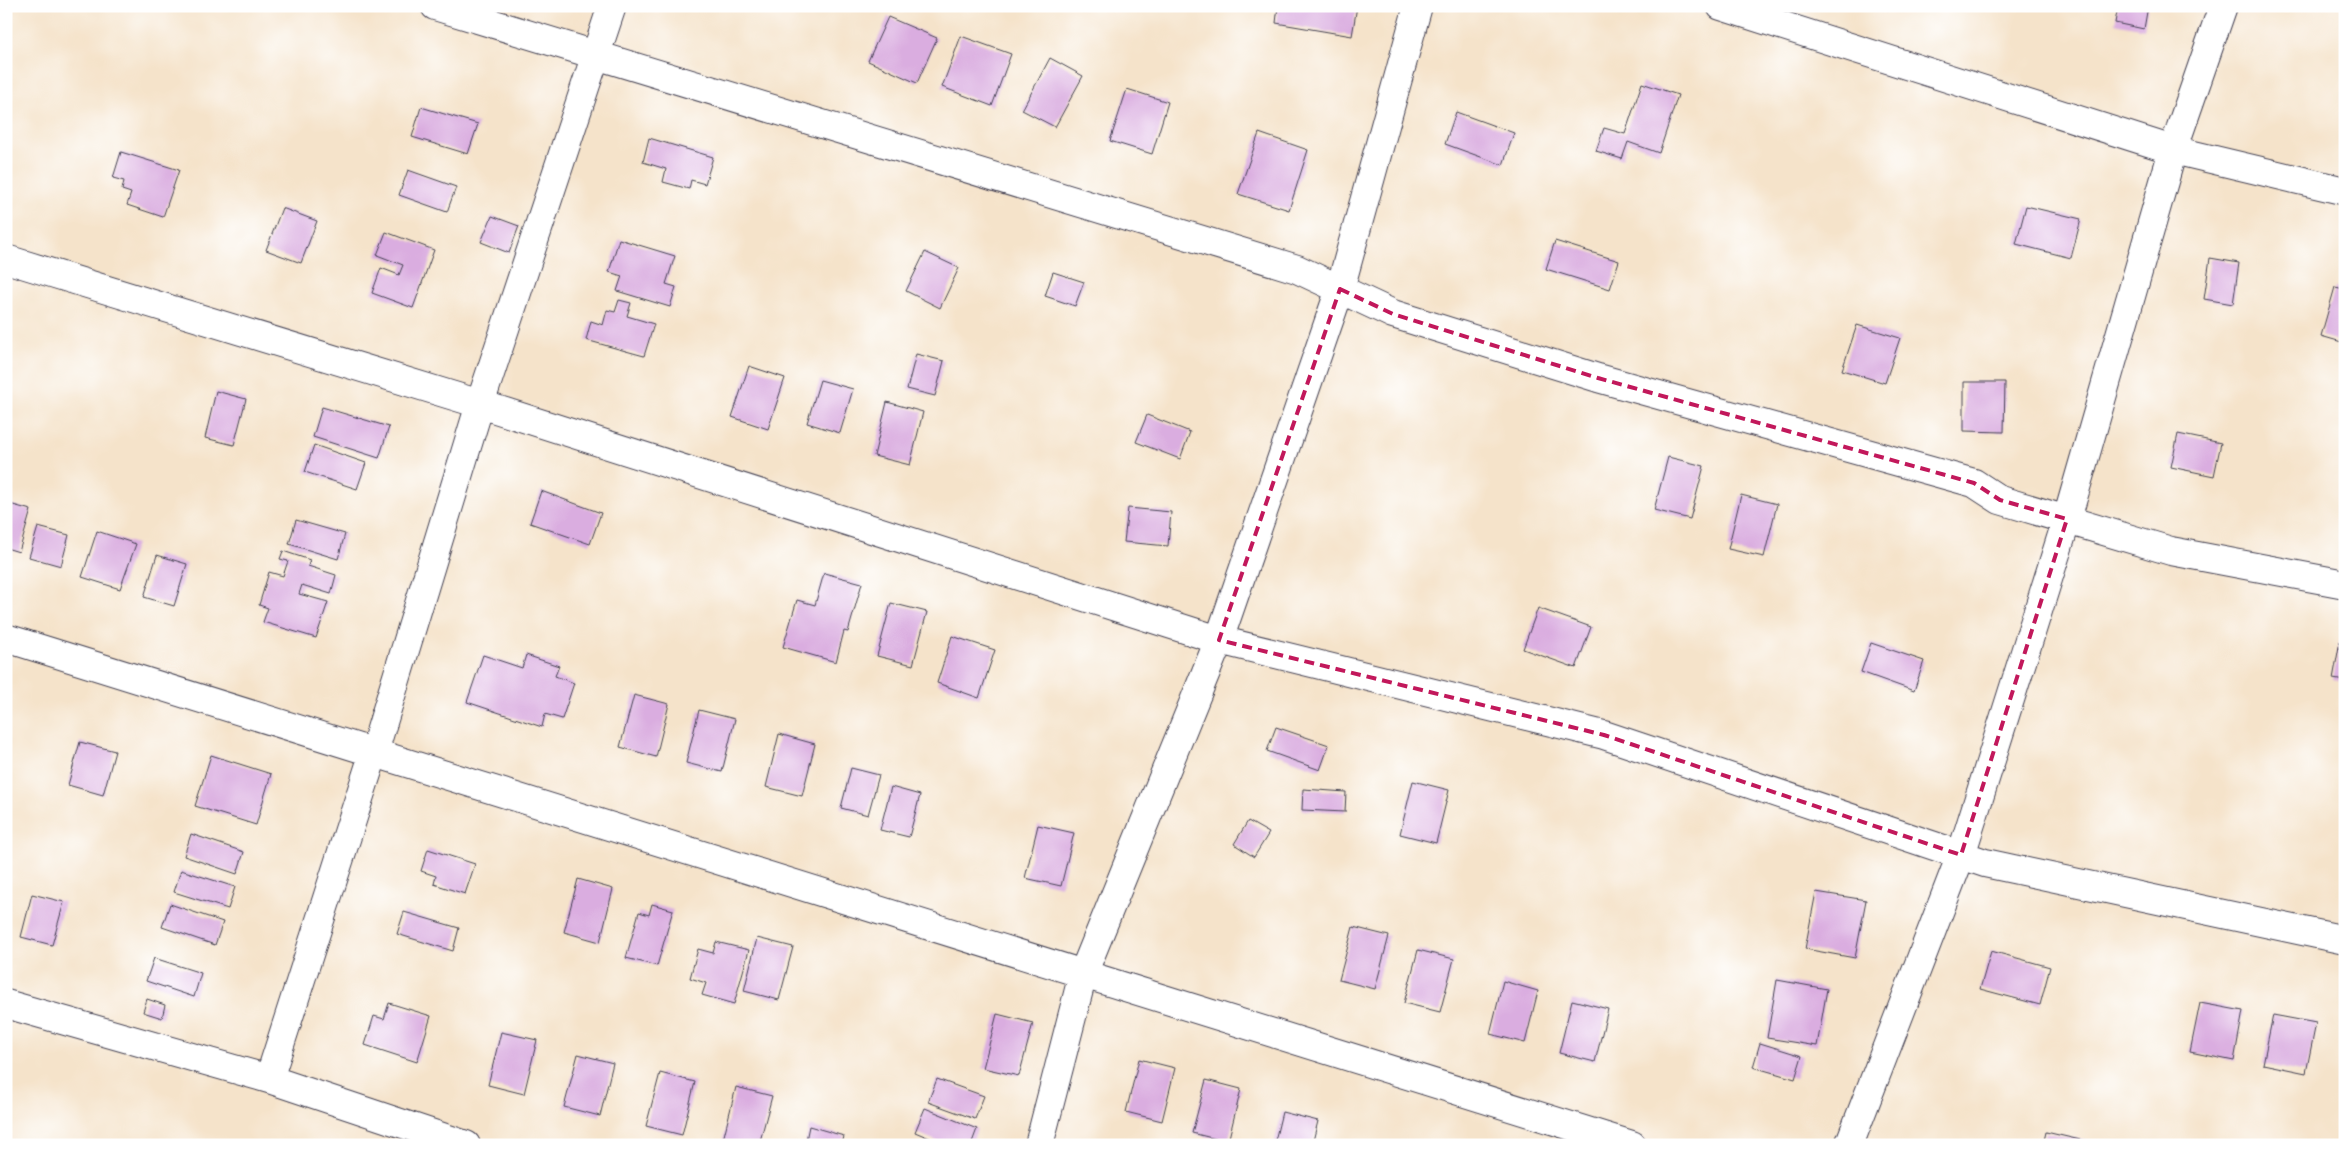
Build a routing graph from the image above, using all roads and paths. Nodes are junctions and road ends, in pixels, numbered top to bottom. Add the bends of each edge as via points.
1 (435, 6) edge
2 (612, 6) edge
3 (1418, 6) edge
4 (1721, 6) edge
5 (2222, 6) edge
6 (597, 54) junction
7 (2173, 150) junction
8 (2345, 190) edge
9 (6, 259) edge
10 (1340, 289) junction
11 (480, 404) junction
12 (2067, 519) junction
13 (2345, 584) edge
14 (6, 638) edge
15 (1219, 640) junction
16 (374, 752) junction
17 (1961, 855) junction
18 (2345, 940) edge
19 (1083, 974) junction
20 (6, 1004) edge
21 (270, 1079) junction
22 (466, 1145) edge
23 (1039, 1145) edge
24 (1632, 1145) edge
25 (1849, 1145) edge

1 - 6 street
2 - 6 street
3 - 10 street
4 - 7 street
5 - 7 street
6 - 10 street via 1297,269
6 - 11 street
7 - 8 street
7 - 12 street
9 - 11 street
10 - 12 street via 1402,316 1598,378 1974,484 2000,500
10 - 15 street
11 - 15 street
11 - 16 street
12 - 13 street via 2171,551
12 - 17 street
14 - 16 street
15 - 17 street via 1604,735
15 - 19 street
16 - 19 street
16 - 21 street
17 - 18 street via 1985,863
17 - 25 street
19 - 23 street
19 - 24 street
20 - 21 street
21 - 22 street

